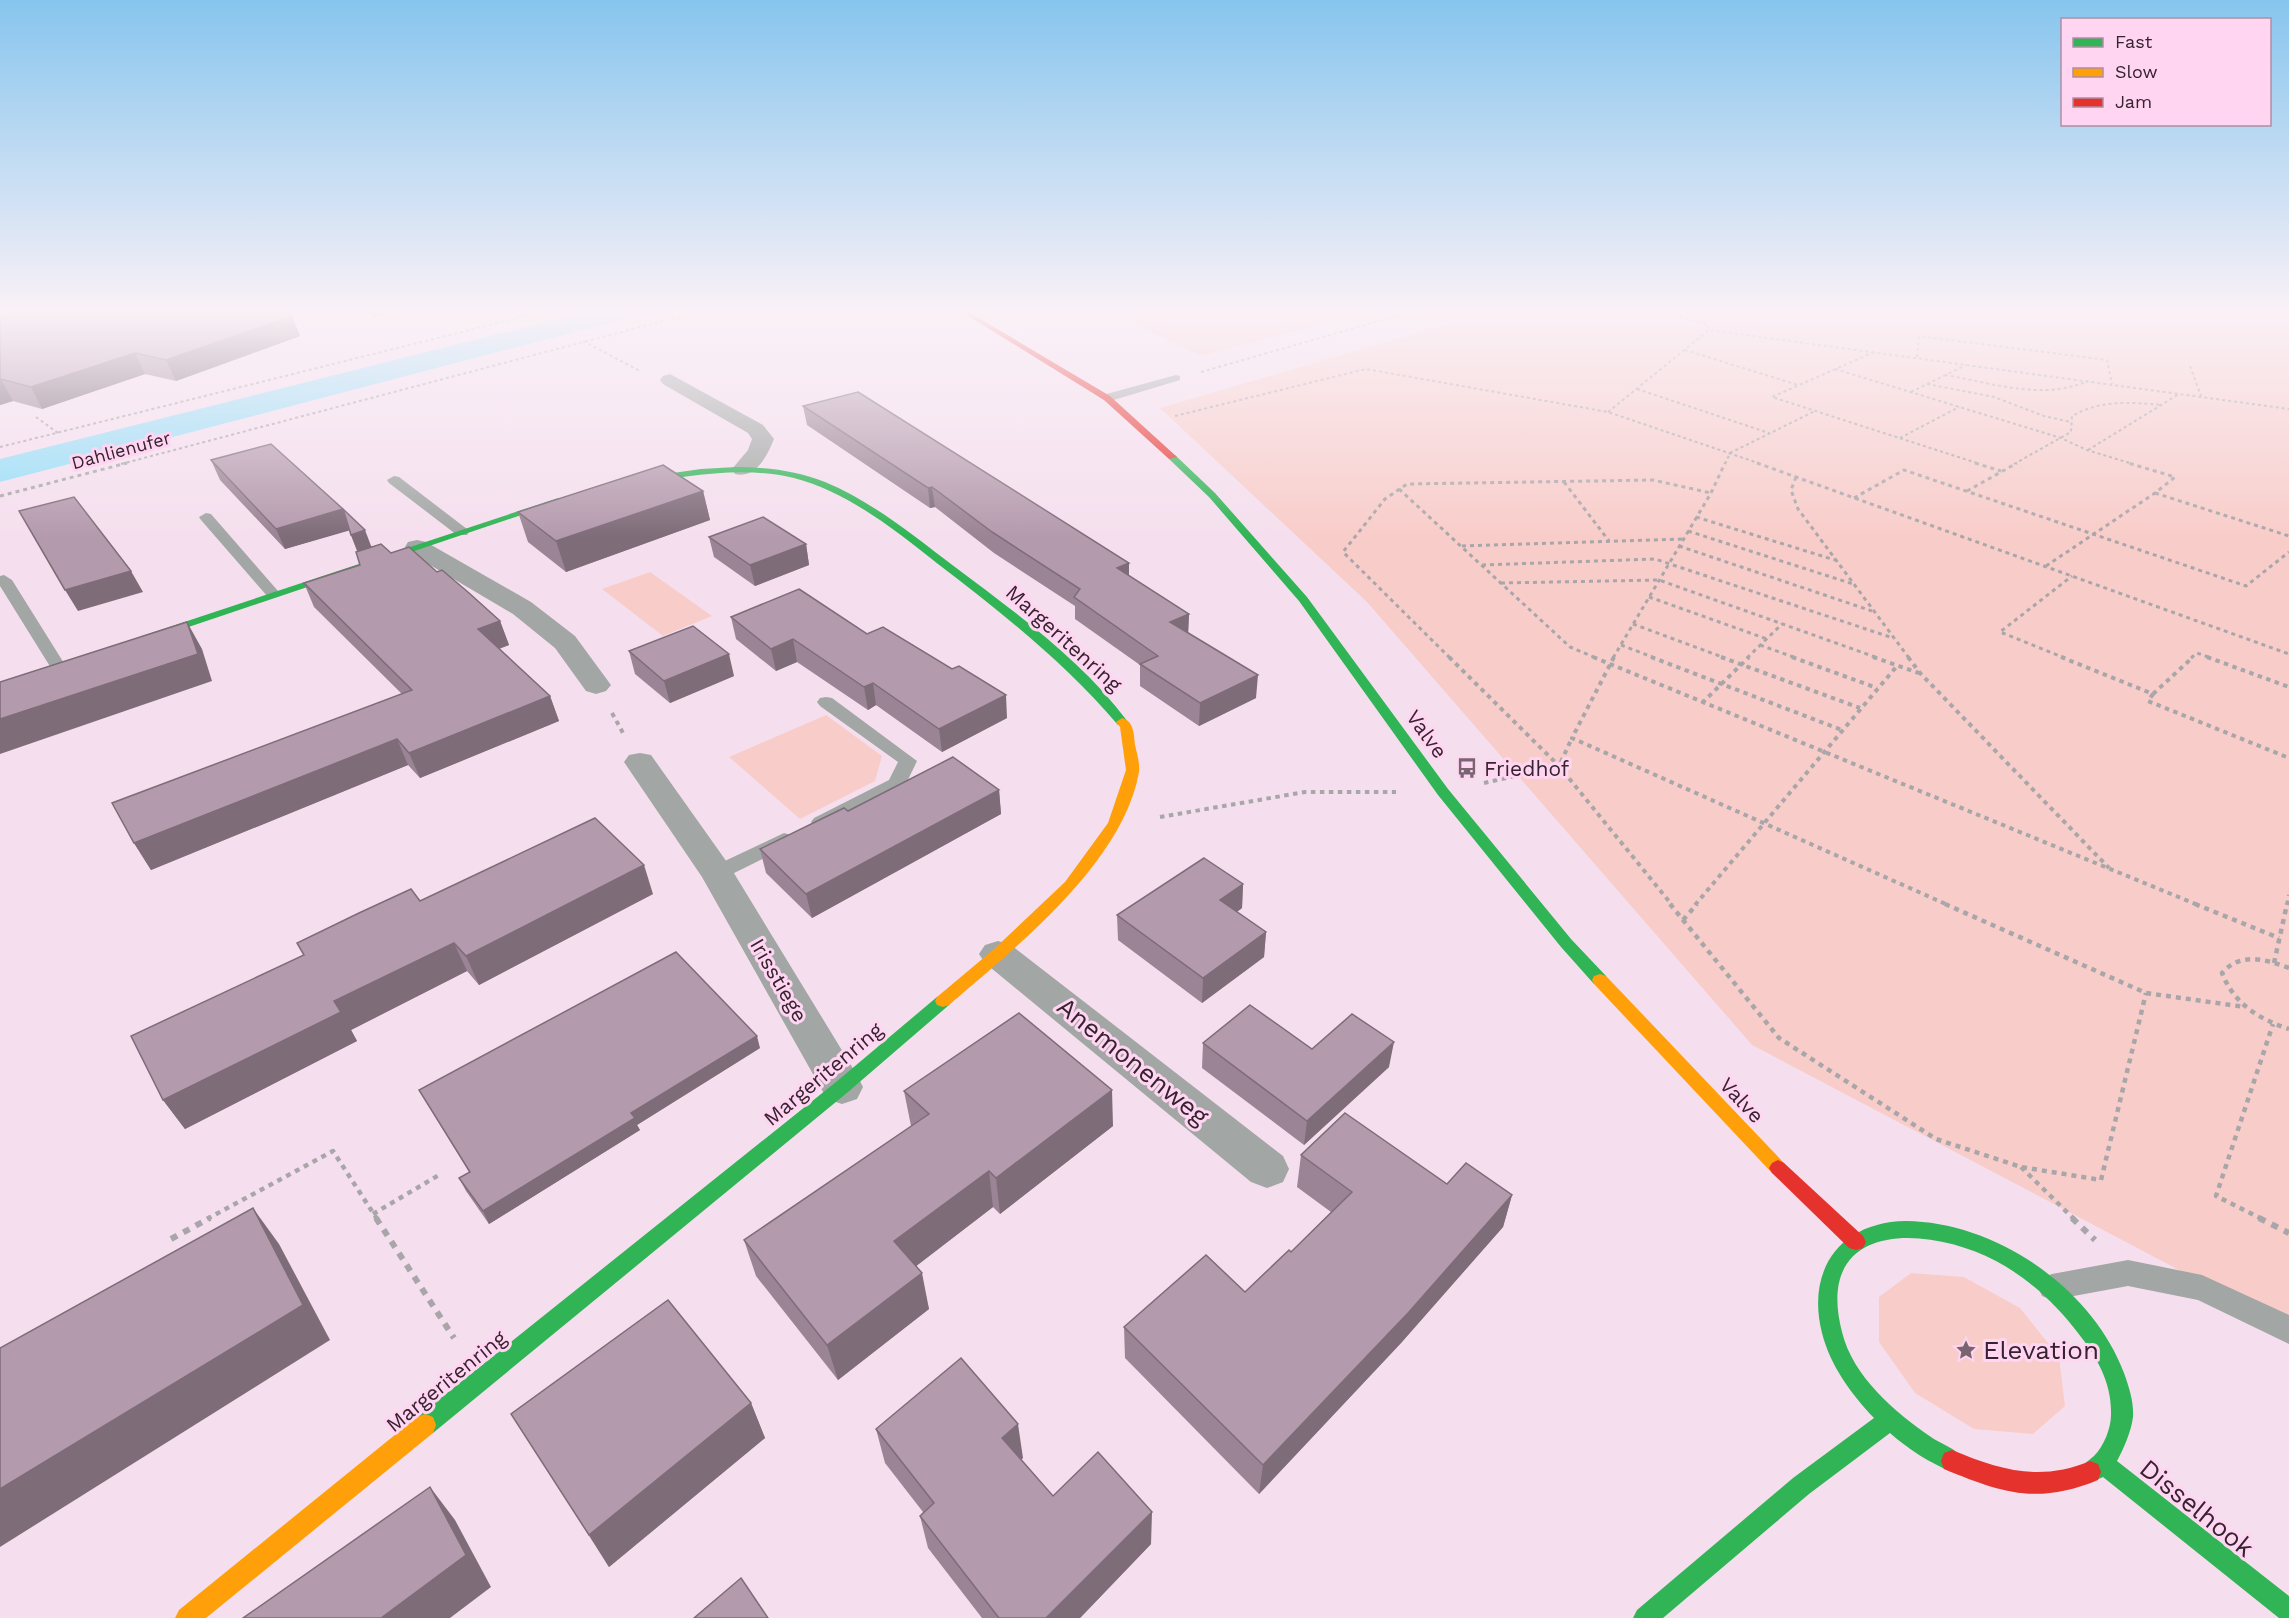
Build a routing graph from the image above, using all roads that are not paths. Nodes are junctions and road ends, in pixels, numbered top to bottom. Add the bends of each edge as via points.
1 (681, 387) edge
2 (1089, 387) edge
3 (1147, 387) edge
4 (1107, 398) junction
5 (743, 469) junction
6 (394, 480) dead end
7 (618, 484) edge
8 (573, 497) edge
9 (206, 517) dead end
10 (462, 532) junction
11 (417, 547) junction
12 (4, 580) dead end
13 (273, 594) junction
14 (138, 641) edge
15 (60, 668) edge
16 (596, 685) road end
17 (826, 702) dead end
18 (640, 762) road end
19 (717, 873) junction
20 (998, 954) junction
21 (842, 1087) junction
22 (1267, 1169) dead end
23 (1856, 1242) junction
24 (2050, 1287) junction
25 (2289, 1330) edge
26 (1889, 1420) junction
27 (2104, 1464) junction
28 (2289, 1611) edge
29 (187, 1618) edge
30 (1645, 1618) edge

1 - 5 street via 756,429 764,439 759,452
2 - 4 main road, Valve
3 - 4 lane
4 - 23 main road, Valve via 1212,495 1304,599 1443,792 1574,952 1768,1159
5 - 7 main road, Margeritenring via 696,471
5 - 20 main road, Margeritenring via 803,478 864,506 898,528 1000,606 1094,687 1126,727 1133,770 1115,824 1070,885
6 - 10 lane
8 - 10 main road
9 - 13 lane
10 - 11 main road
11 - 13 main road
11 - 16 street via 522,608 565,642
12 - 15 lane
13 - 14 main road
17 - 19 lane via 908,761 897,784
18 - 19 street, Irisstiege
19 - 21 street, Irisstiege
20 - 21 main road, Margeritenring
20 - 22 street, Anemonenweg
21 - 29 main road, Margeritenring
23 - 24 main road via 1887,1232 1924,1230 1966,1240 2010,1259
23 - 26 main road via 1833,1265 1825,1298 1831,1336 1854,1379
24 - 25 lane via 2128,1272 2202,1288
24 - 27 main road via 2092,1331 2118,1380 2123,1427
26 - 27 main road via 1933,1452 1982,1474 2031,1485 2073,1481
26 - 30 main road via 1801,1486
27 - 28 main road, Disselhook

